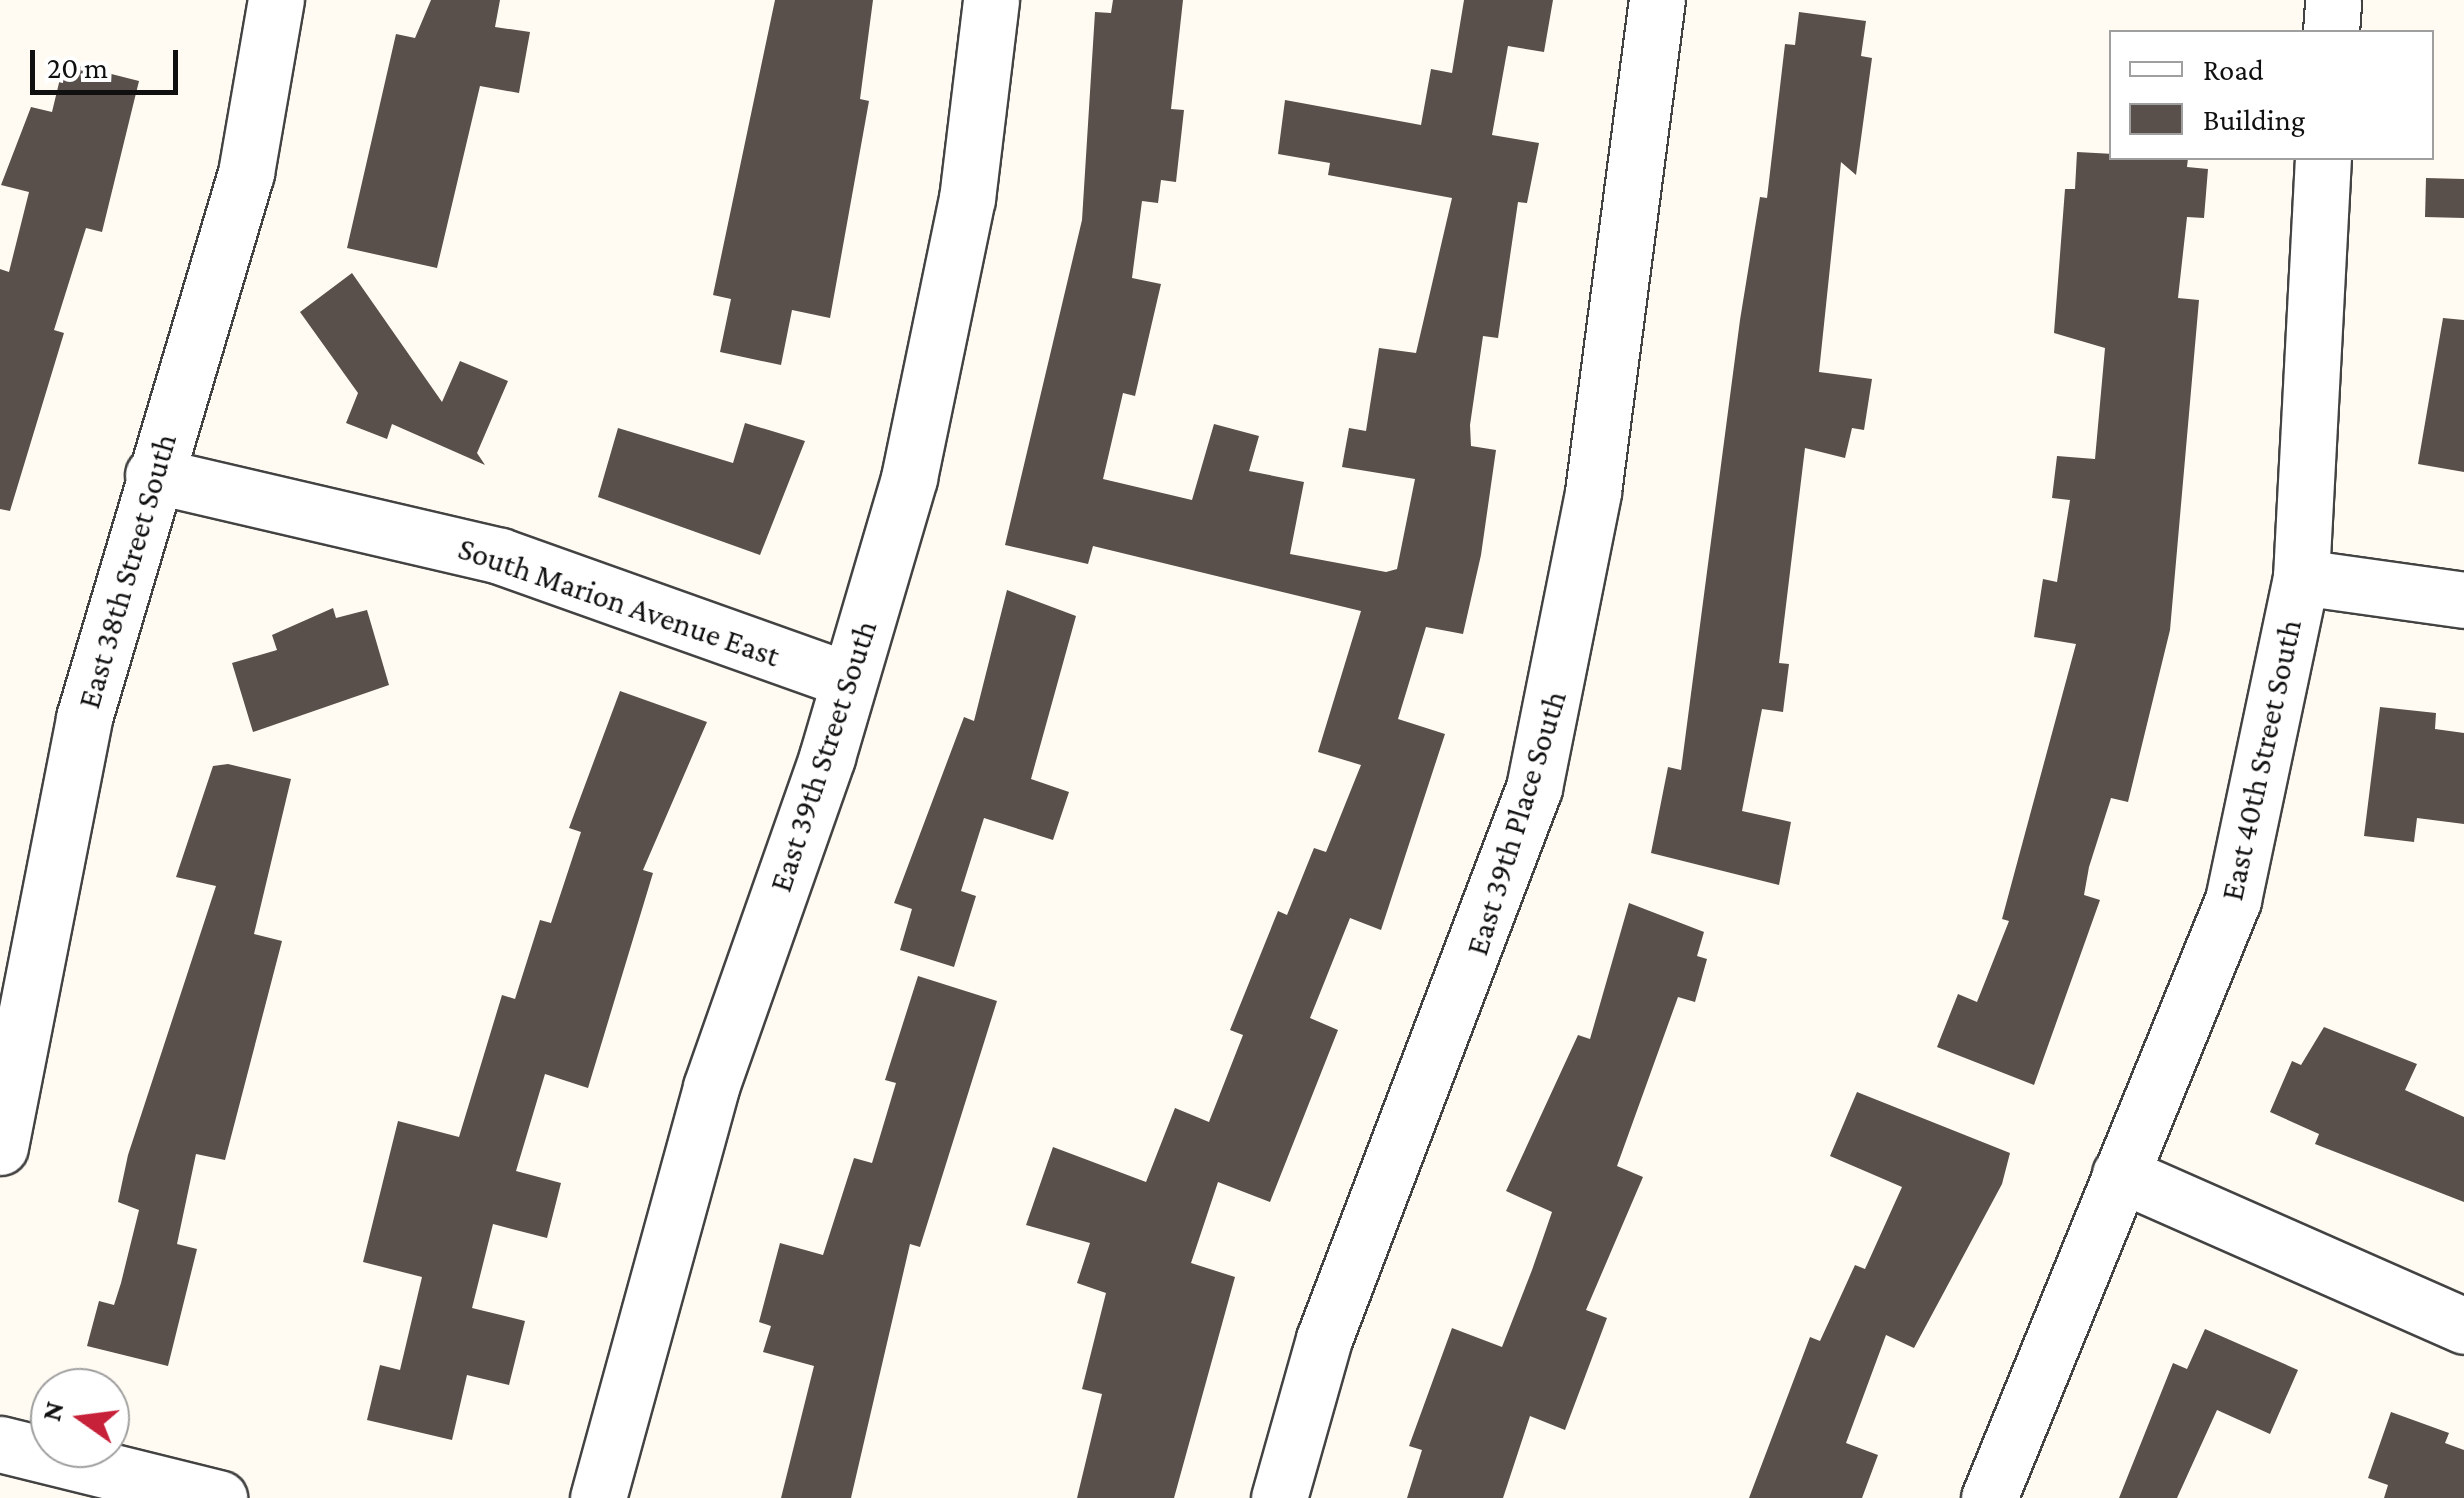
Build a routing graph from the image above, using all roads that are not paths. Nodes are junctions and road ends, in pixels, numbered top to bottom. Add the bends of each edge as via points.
1 (276, 0) edge
2 (990, 0) edge
3 (1658, 0) edge
4 (2334, 0) edge
5 (2331, 30) edge
6 (2323, 160) edge
7 (153, 475) junction
8 (2300, 577) junction
9 (2464, 600) edge
10 (849, 680) junction
11 (0, 1147) edge
12 (2120, 1174) junction
13 (2464, 1326) edge
14 (0, 1444) edge
15 (219, 1498) edge
16 (598, 1498) edge
17 (1279, 1498) edge
18 (1990, 1498) edge

1 - 7 street, East 38th Street South via 246,173
2 - 10 street, East 39th Street South via 942,336
3 - 17 street, East 39th Place South via 1593,492 1534,788 1324,1340
4 - 5 street
6 - 8 street, East 40th Street South
7 - 10 street, South Marion Avenue East via 500,556
7 - 11 street, East 38th Street South via 84,718
8 - 9 street
8 - 12 street, East 40th Street South via 2234,900
10 - 16 street, East 39th Street South via 711,1086
12 - 13 street
12 - 18 street, East 40th Street South
14 - 15 street

